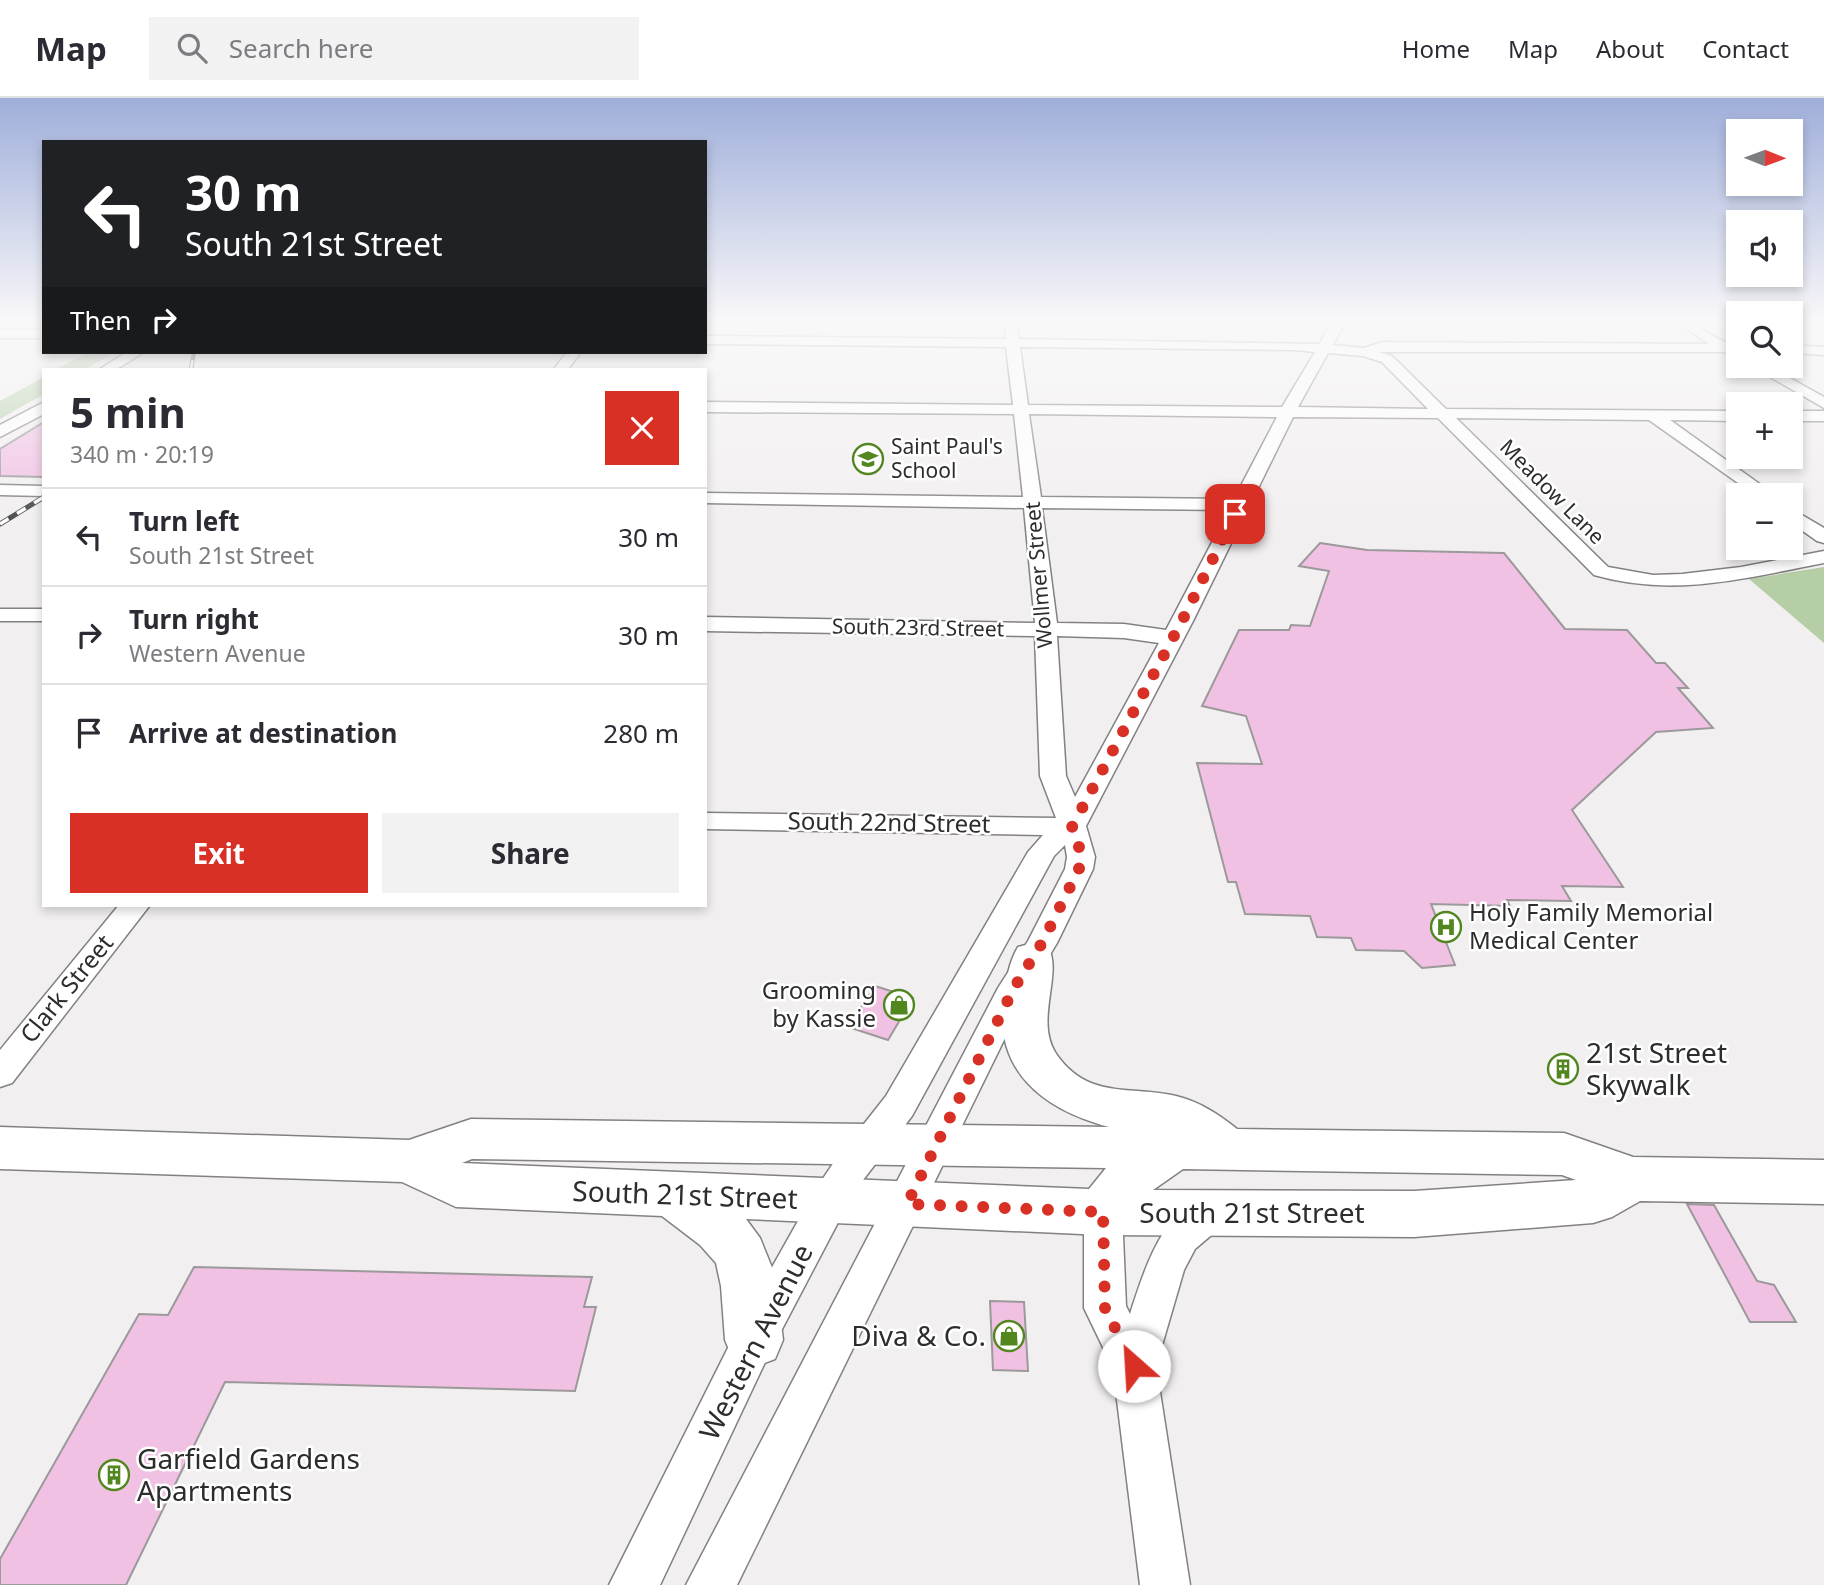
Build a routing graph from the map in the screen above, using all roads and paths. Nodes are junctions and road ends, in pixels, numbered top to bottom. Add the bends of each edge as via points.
1 (1019, 389) edge
2 (1301, 389) edge
3 (1417, 389) edge
4 (1800, 389) edge
5 (1824, 403) edge
6 (707, 407) edge
7 (42, 408) edge
8 (1021, 411) junction
9 (1287, 414) junction
10 (1442, 414) junction
11 (1654, 416) junction
12 (1726, 416) edge
13 (1803, 416) edge
14 (1824, 416) edge
15 (0, 432) edge
16 (1749, 483) edge
17 (0, 490) edge
18 (42, 491) edge
19 (707, 498) edge
20 (1033, 501) junction
21 (1240, 505) junction
22 (1803, 522) edge
23 (1824, 537) edge
24 (1824, 556) edge
25 (0, 615) edge
26 (42, 615) edge
27 (707, 624) edge
28 (1046, 630) junction
29 (1173, 638) junction
30 (707, 821) edge
31 (1072, 827) junction
32 (133, 907) edge
33 (1033, 958) junction
34 (0, 1074) edge
35 (870, 1146) junction
36 (936, 1147) junction
37 (0, 1148) edge
38 (1174, 1150) junction
39 (1229, 1151) junction
40 (409, 1161) junction
41 (1633, 1179) junction
42 (1824, 1182) edge
43 (672, 1194) junction
44 (830, 1200) junction
45 (907, 1204) junction
46 (1103, 1212) junction
47 (1209, 1214) junction
48 (754, 1340) junction
49 (1134, 1366) junction
50 (634, 1585) edge
51 (711, 1585) edge
52 (1165, 1585) edge

1 - 8 street, Wollmer Street
2 - 9 street, Western Avenue
3 - 10 street, Meadow Lane
4 - 5 street
6 - 8 street
7 - 15 street
8 - 9 street
8 - 20 street, Wollmer Street
9 - 10 street
9 - 21 street, Western Avenue
10 - 11 street
10 - 24 street, Meadow Lane via 1601,571 1650,582 1677,581
11 - 12 street
11 - 16 street
13 - 14 street
17 - 18 street
19 - 20 street
20 - 21 street
20 - 28 street, Wollmer Street
21 - 29 street, Western Avenue
22 - 23 street
25 - 26 street
27 - 28 street, South 23rd Street
28 - 29 street, South 23rd Street
28 - 31 street, Wollmer Street via 1052,776
29 - 31 street, Western Avenue
30 - 31 street, South 22nd Street
31 - 33 street via 1080,850 1079,869
31 - 35 street, Western Avenue via 1042,852 898,1106
32 - 34 street, Clark Street
33 - 36 street
33 - 39 main road via 1024,1006 1026,1033 1045,1075 1071,1095 1096,1105 1182,1117
35 - 36 main road, South 21st Street
35 - 40 main road, South 21st Street via 471,1139
35 - 44 street, Western Avenue
36 - 38 main road, South 21st Street
36 - 45 street
37 - 40 main road, South 21st Street
38 - 39 main road, South 21st Street
38 - 46 main road via 1122,1183
39 - 41 main road, South 21st Street via 1563,1154
40 - 43 main road, South 21st Street via 456,1185
41 - 42 main road, South 21st Street
41 - 47 main road, South 21st Street via 1593,1201 1414,1214
43 - 44 main road, South 21st Street
43 - 48 main road via 723,1232 740,1252 747,1272
44 - 45 main road, South 21st Street
44 - 48 street, Western Avenue
45 - 46 main road, South 21st Street
45 - 51 street
46 - 47 main road, South 21st Street
46 - 49 street via 1105,1308
47 - 49 street via 1181,1237 1165,1266
48 - 50 street, Western Avenue
49 - 52 street

